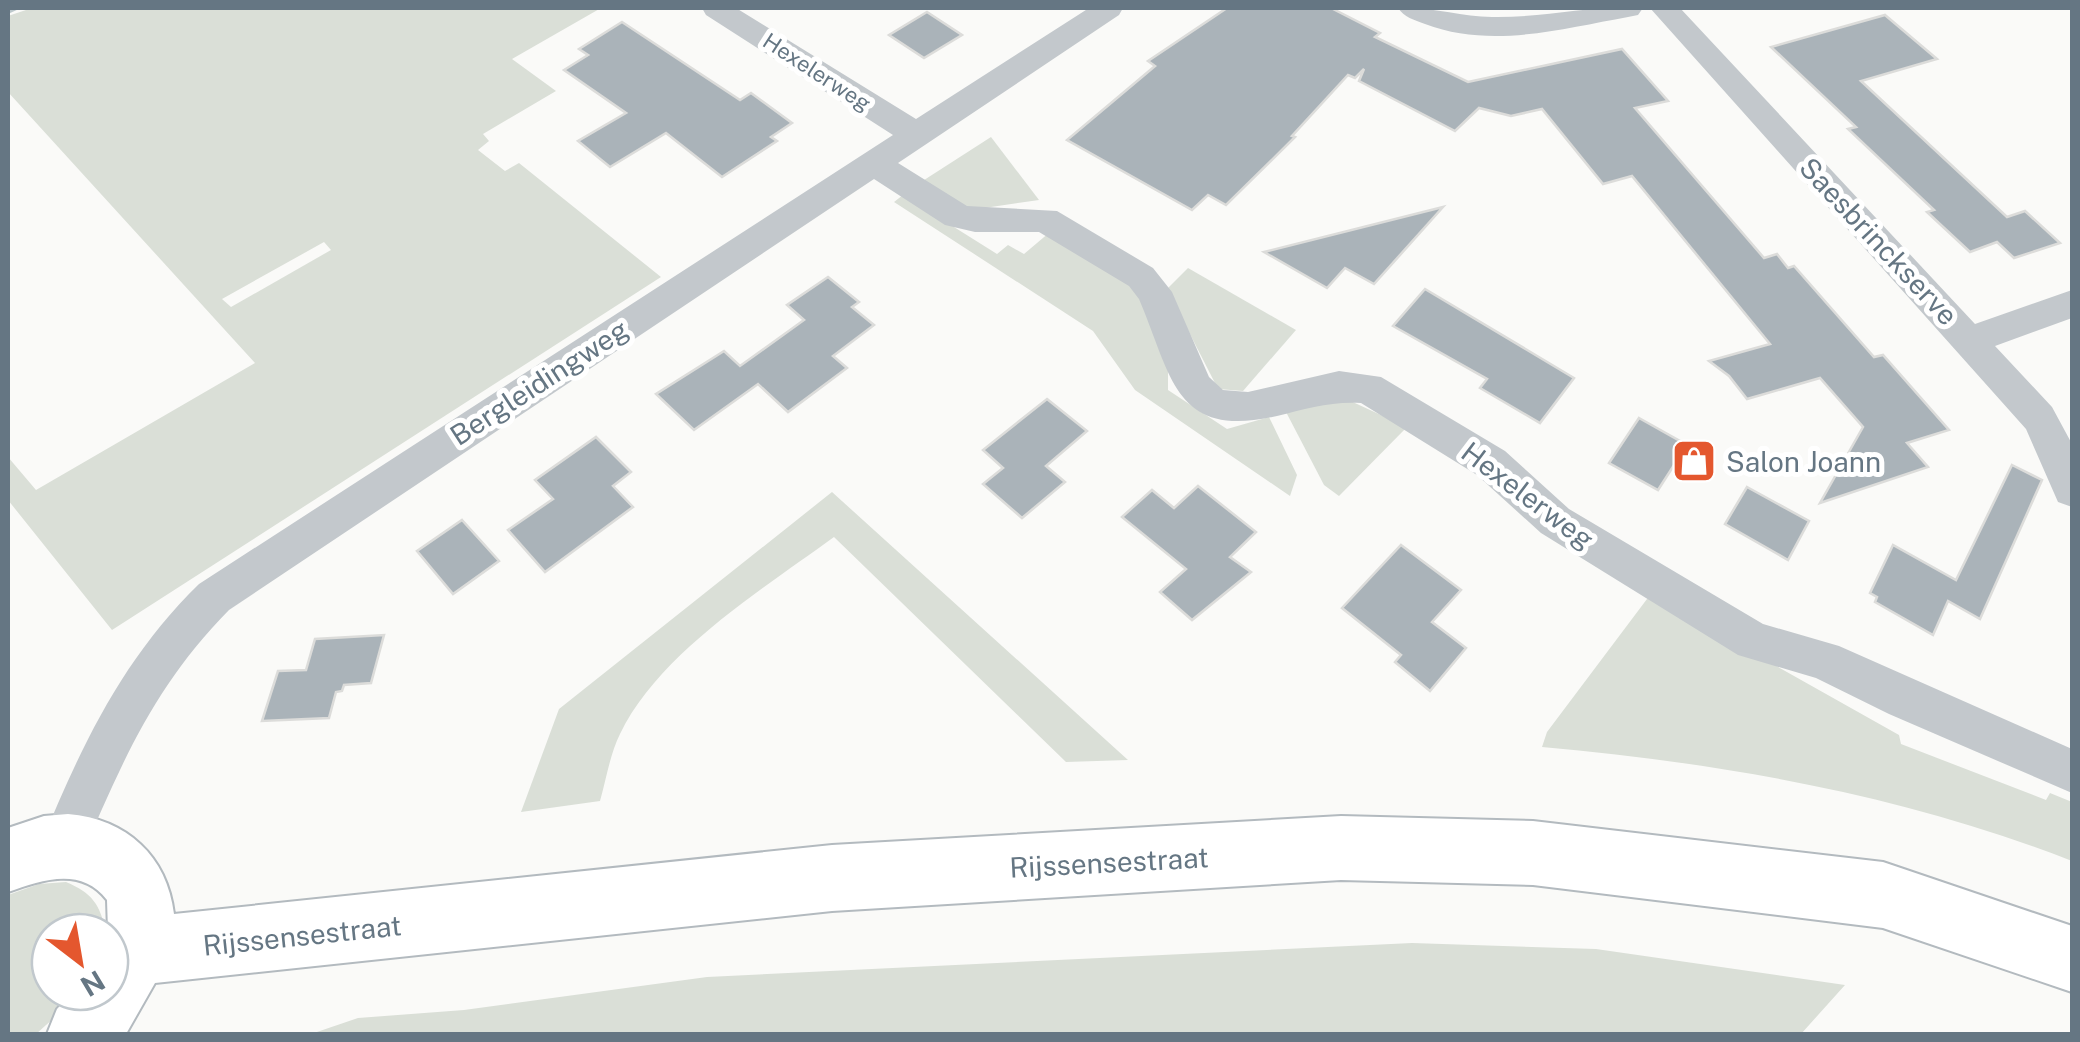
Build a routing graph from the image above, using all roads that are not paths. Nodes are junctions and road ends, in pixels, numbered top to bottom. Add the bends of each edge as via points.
1 (716, 8) edge
2 (1109, 8) edge
3 (1413, 8) edge
4 (1628, 8) edge
5 (1664, 8) edge
6 (918, 136) junction
7 (876, 164) junction
8 (2072, 304) edge
9 (1970, 340) junction
10 (2072, 490) edge
11 (2072, 770) edge
12 (36, 852) edge
13 (136, 952) junction
14 (2072, 959) edge
15 (82, 1034) edge

1 - 6 street, Hexelerweg
2 - 6 street, Bergleidingweg
3 - 4 street via 1486,30
5 - 9 street, Saesbrinckserve
6 - 7 street, Bergleidingweg
7 - 11 street, Hexelerweg via 957,216 1045,220 1141,277 1154,292 1194,386 1213,404 1248,407 1339,386 1368,388 1491,463 1555,521 1753,641 1824,660
7 - 12 street, Bergleidingweg via 214,596 158,654
8 - 9 street
9 - 10 street, Saesbrinckserve via 2039,418
12 - 13 main road via 88,847 121,864 139,898
13 - 14 main road, Rijssensestraat via 832,878 1341,848 1533,852 1883,895
13 - 15 main road via 104,1010

